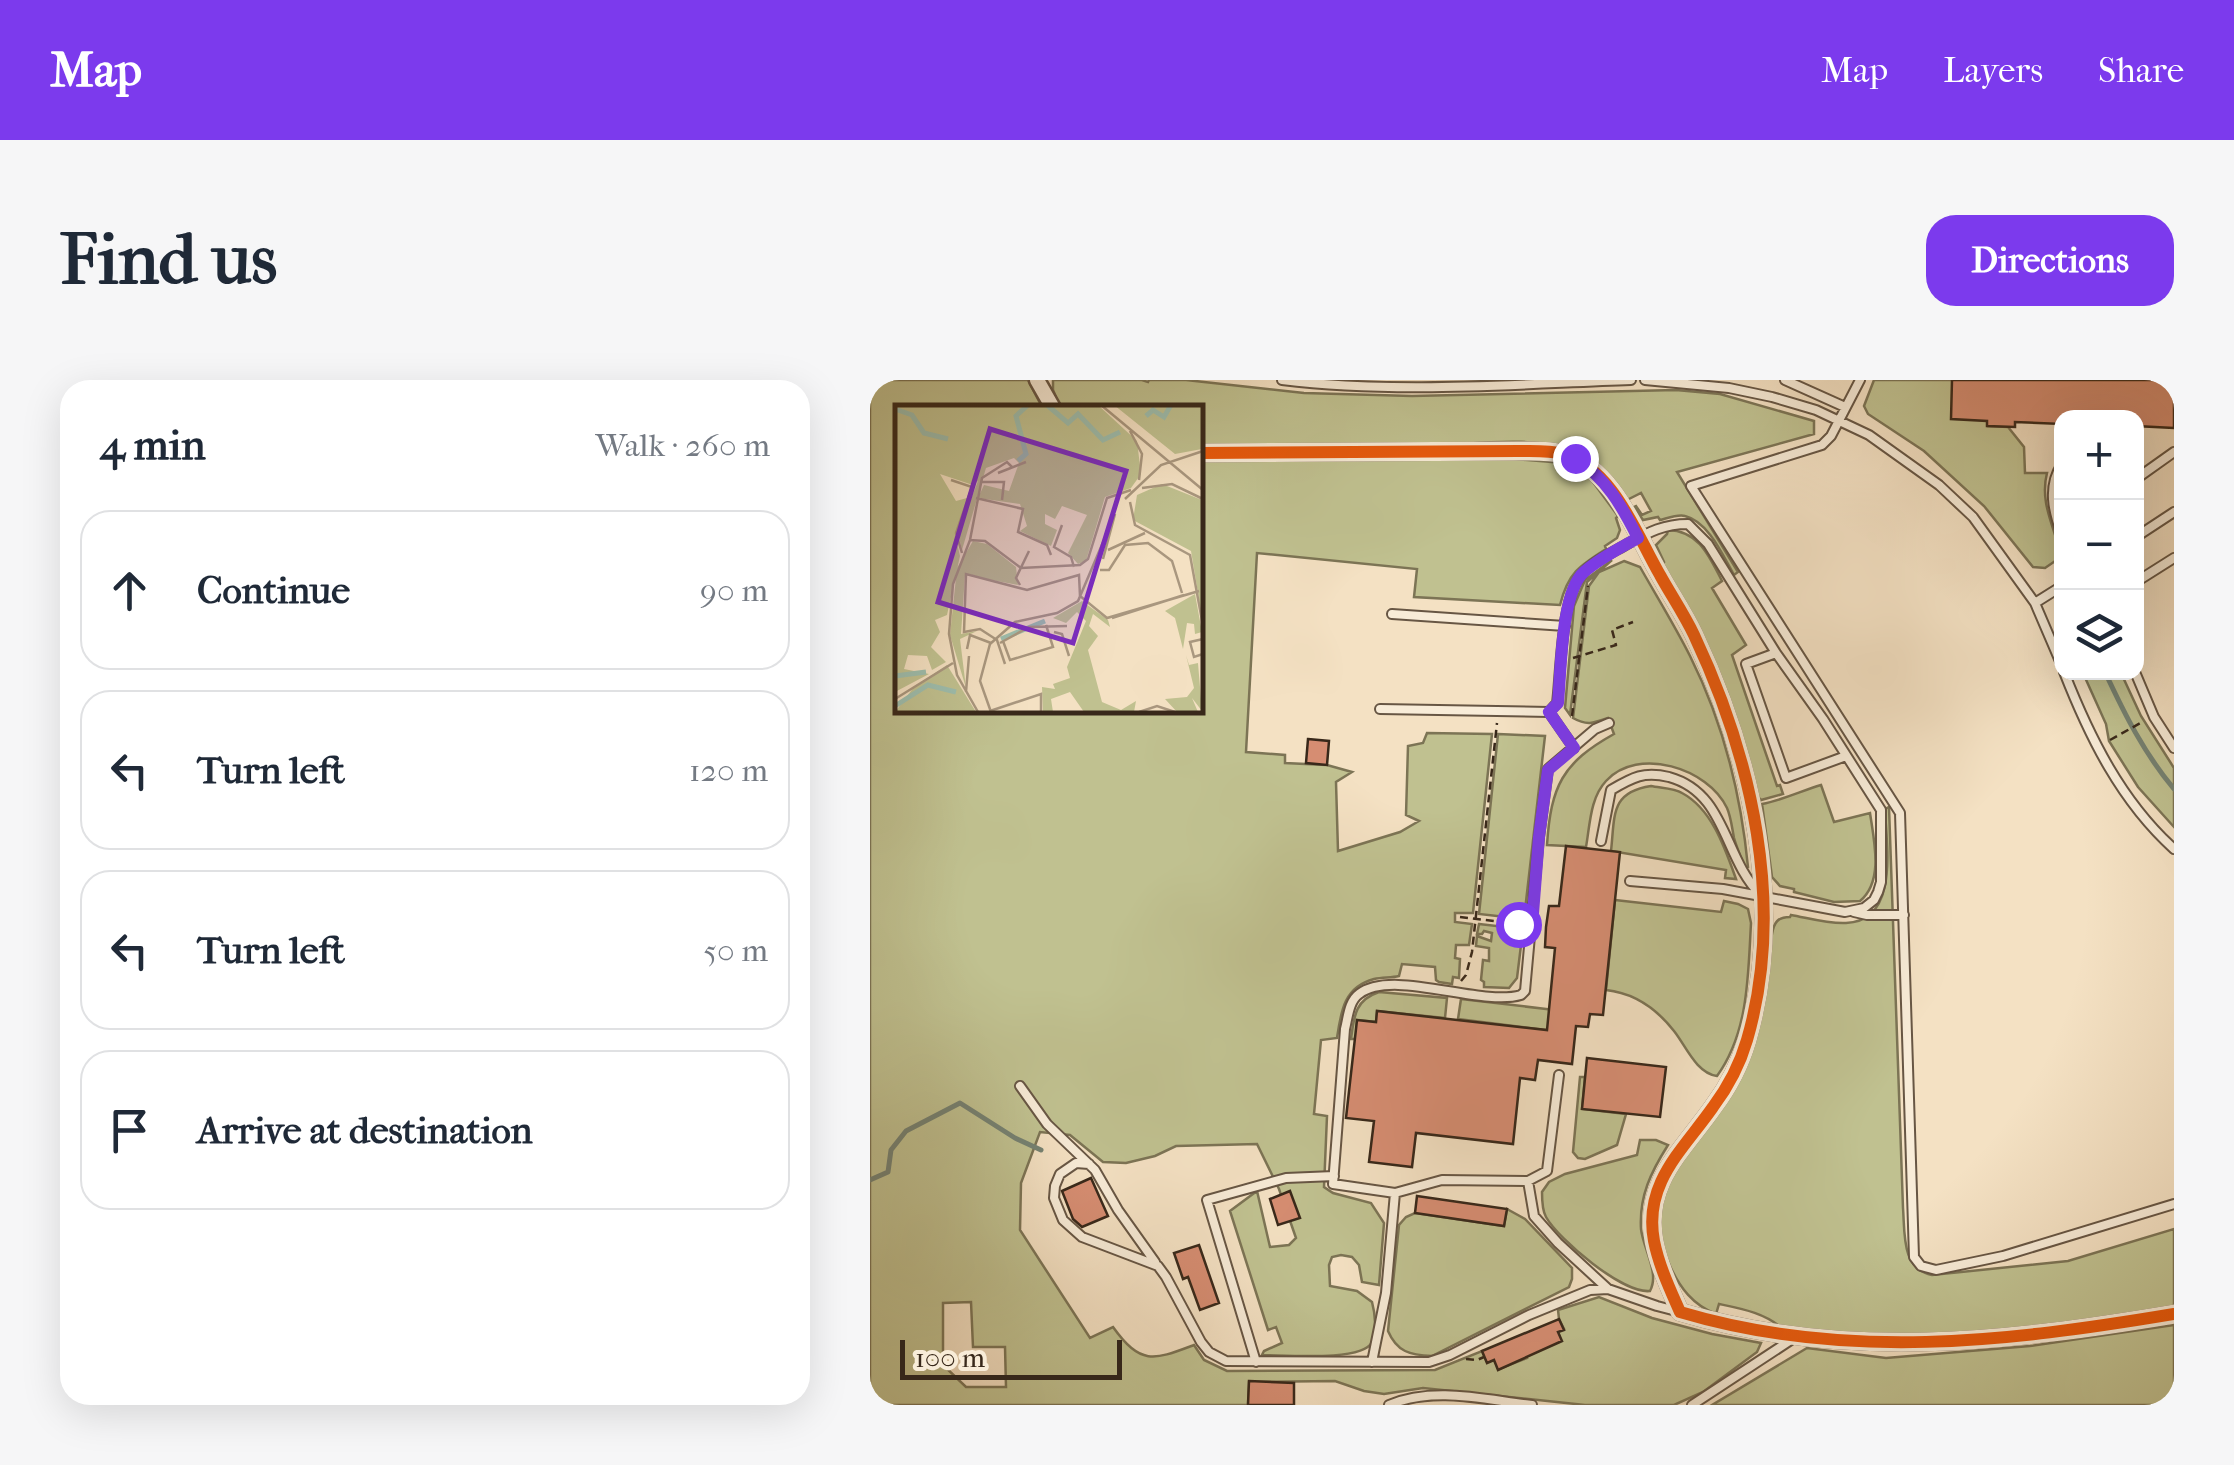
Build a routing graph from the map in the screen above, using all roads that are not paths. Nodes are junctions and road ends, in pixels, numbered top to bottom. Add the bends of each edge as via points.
1 (1038, 380) edge
2 (1048, 380) edge
3 (1282, 380) edge
4 (1631, 380) edge
5 (1646, 380) edge
6 (1785, 380) edge
7 (1860, 380) edge
8 (1323, 382) edge
9 (1051, 404) edge
10 (1846, 407) junction
11 (1836, 422) junction
12 (1202, 452) edge
13 (2174, 452) edge
14 (2144, 473) edge
15 (2174, 512) edge
16 (2144, 532) edge
17 (1638, 538) junction
18 (2174, 558) edge
19 (2144, 577) edge
20 (2056, 590) edge
21 (2035, 604) junction
22 (1392, 614) dead end
23 (1565, 626) junction
24 (2054, 648) edge
25 (1776, 652) junction
26 (2068, 680) edge
27 (2138, 680) edge
28 (1380, 709) dead end
29 (1549, 712) junction
30 (1608, 723) dead end
31 (1574, 748) junction
32 (2174, 748) edge
33 (1846, 756) junction
34 (1601, 841) dead end
35 (2174, 849) edge
36 (1630, 881) dead end
37 (1764, 898) junction
38 (1852, 911) junction
39 (1904, 915) junction
40 (1560, 1075) dead end
41 (1020, 1086) dead end
42 (1088, 1164) junction
43 (1334, 1176) junction
44 (1528, 1181) junction
45 (1395, 1193) junction
46 (2174, 1204) edge
47 (1158, 1266) junction
48 (1608, 1288) junction
49 (1680, 1312) junction
50 (2174, 1314) edge
51 (1796, 1336) junction
52 (1256, 1362) junction
53 (1372, 1362) junction
54 (1390, 1405) edge
55 (1532, 1405) edge
56 (1692, 1405) edge

1 - 9 street
2 - 9 street
3 - 8 lane
4 - 8 lane via 1416,387
5 - 11 lane via 1758,394
6 - 10 lane
7 - 10 lane
10 - 11 lane
11 - 21 lane via 1869,435 1938,485 1973,518
11 - 39 lane via 1822,445 1691,486 1900,813
12 - 17 street via 1558,452 1605,483
13 - 14 lane
15 - 16 lane
17 - 23 lane via 1580,574
17 - 25 lane via 1688,524 1708,544
17 - 37 street via 1720,697 1747,780
18 - 19 lane
20 - 21 lane
21 - 24 lane
22 - 23 lane
23 - 29 lane via 1558,703
25 - 33 lane
25 - 33 lane via 1746,664 1786,778
26 - 35 lane via 2122,789
27 - 32 lane
28 - 29 lane
29 - 31 lane
30 - 31 lane
31 - 43 lane via 1548,770 1524,991 1514,997 1391,985 1356,996 1345,1029
33 - 38 lane via 1881,810 1881,882 1874,900
34 - 37 lane via 1611,790 1636,775 1683,781 1706,798 1747,881
36 - 37 lane
37 - 38 lane
37 - 49 street via 1746,1044 1722,1094 1672,1160 1654,1202 1654,1239
38 - 39 lane
39 - 46 lane via 1912,1237 1921,1266 1936,1270 2003,1256
40 - 44 lane via 1547,1171
41 - 42 lane
42 - 47 lane
42 - 47 lane via 1060,1174 1054,1186 1063,1220 1082,1237
43 - 45 lane via 1333,1184
43 - 52 lane via 1286,1178 1207,1200
44 - 45 lane via 1442,1180
44 - 48 lane via 1534,1216
45 - 53 lane
47 - 52 lane via 1209,1352 1226,1361
48 - 49 lane
48 - 53 lane via 1579,1294 1429,1362
49 - 51 street
50 - 51 street via 1943,1343
51 - 56 lane
52 - 53 lane
54 - 55 lane via 1440,1394

